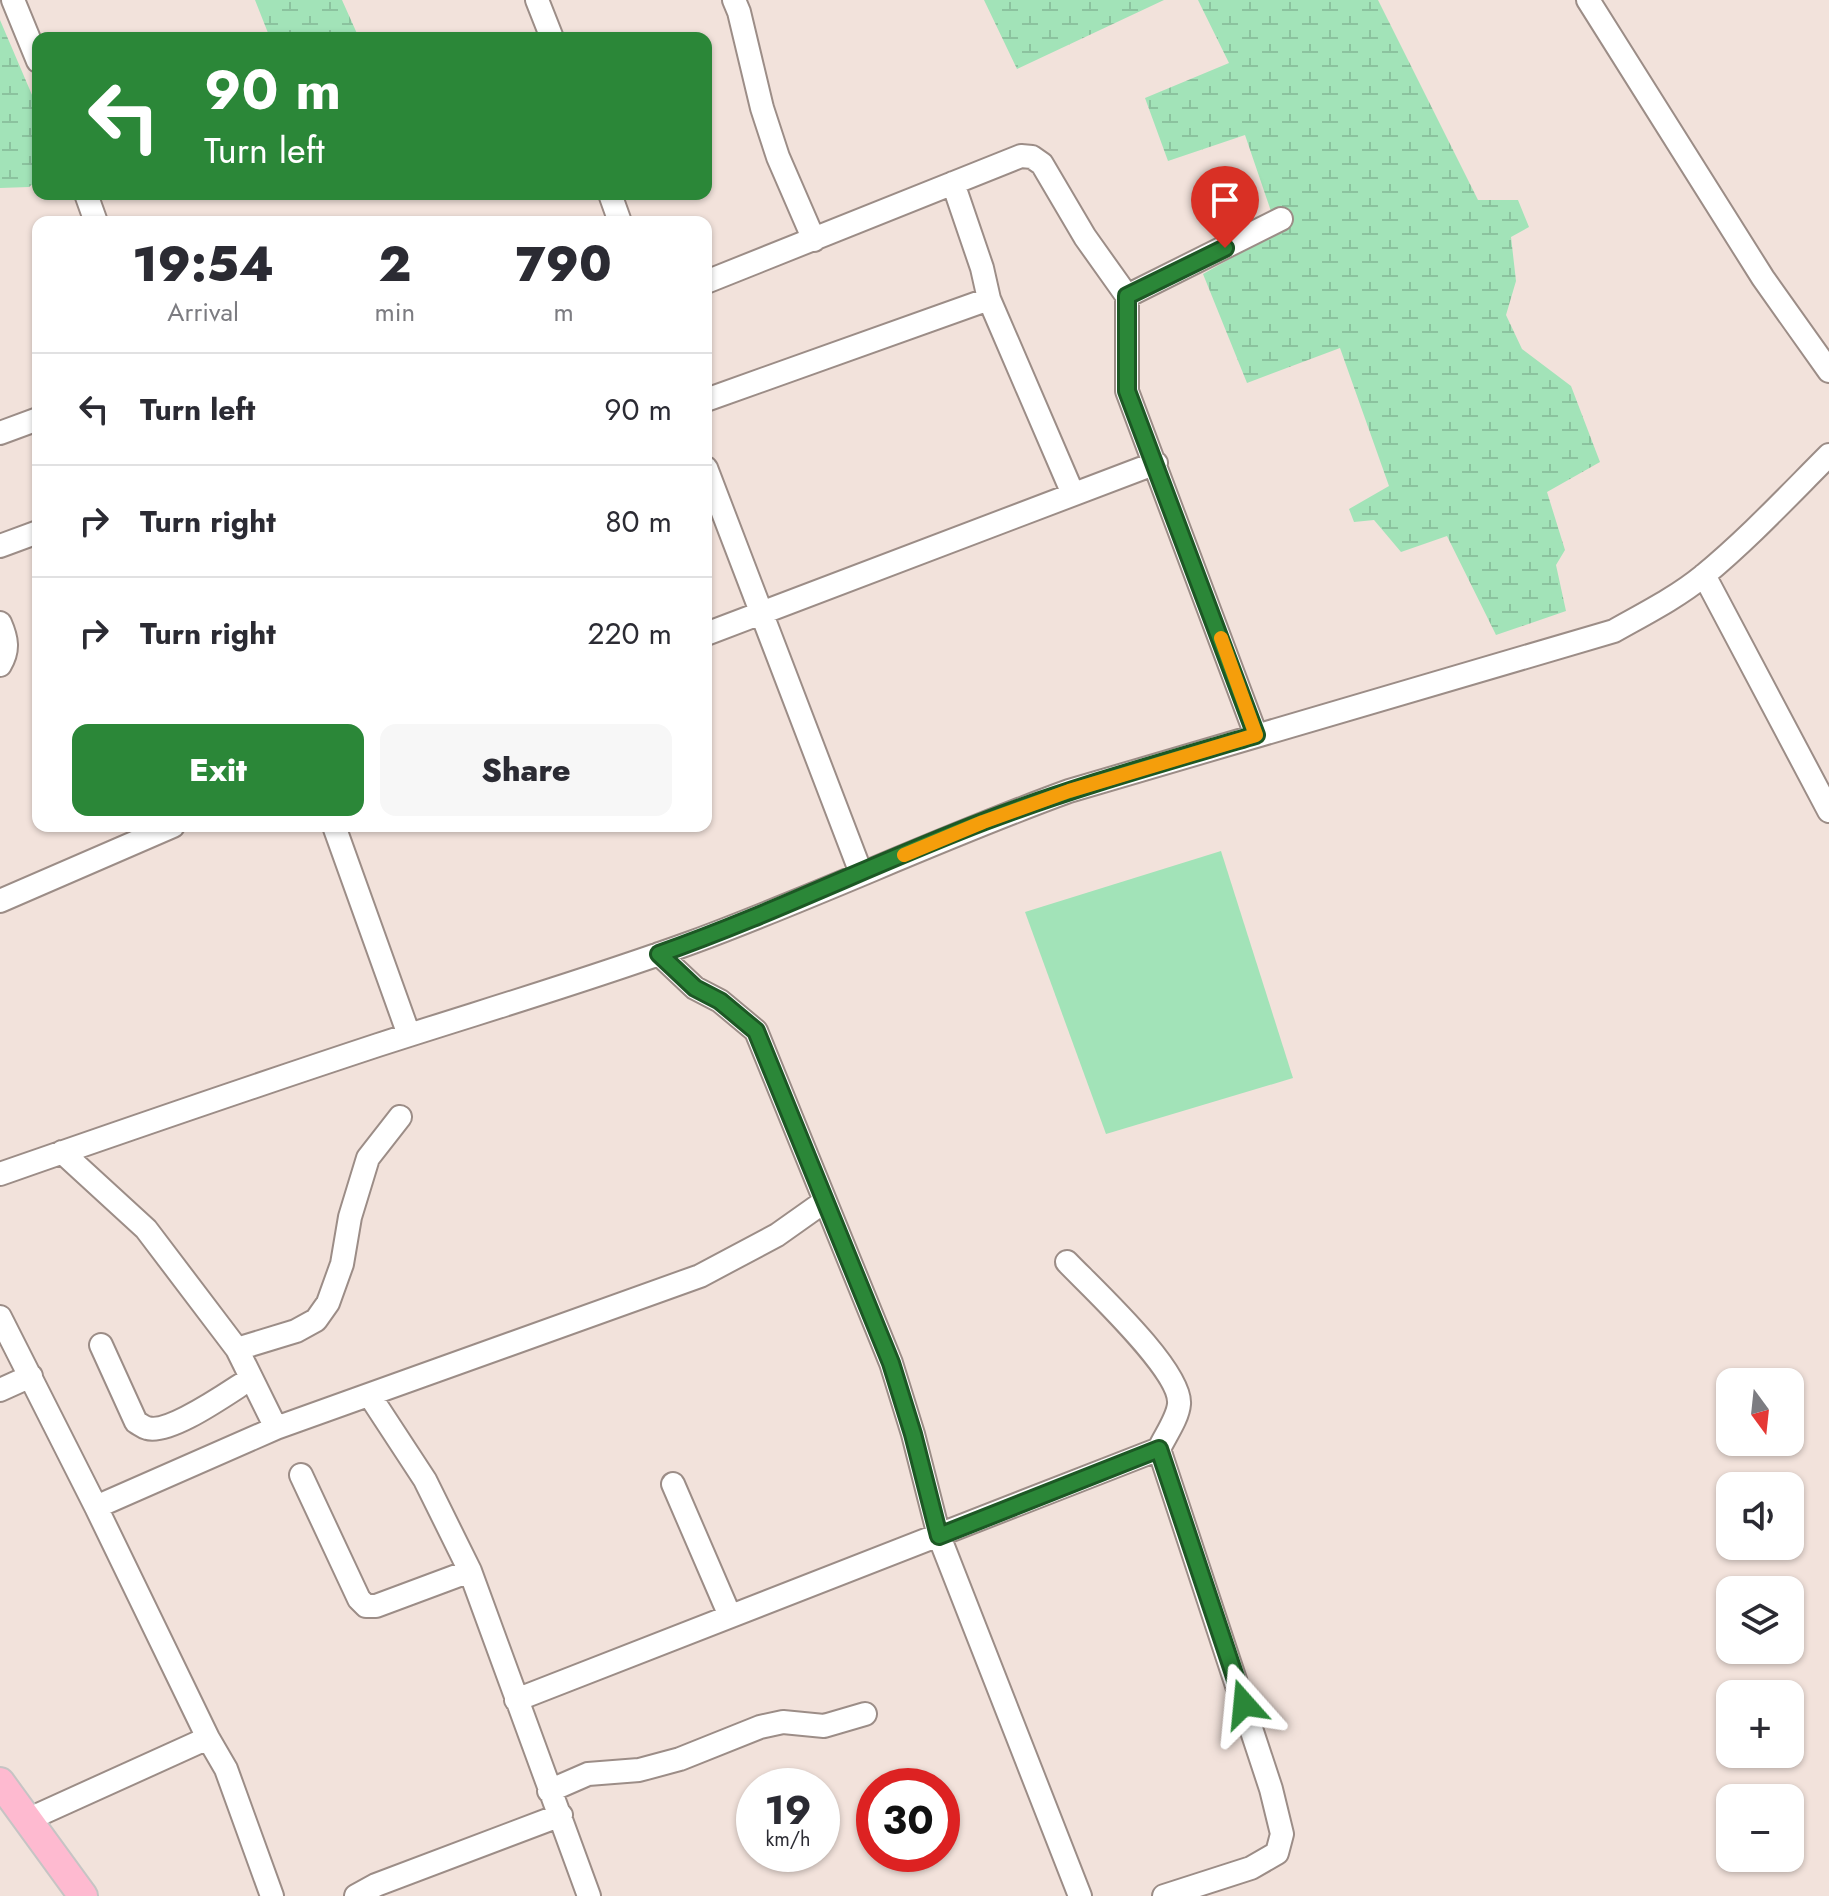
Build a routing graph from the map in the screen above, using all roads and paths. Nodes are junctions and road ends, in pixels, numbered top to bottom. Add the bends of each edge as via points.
1 (13, 0) edge
2 (537, 0) edge
3 (734, 0) edge
4 (1588, 0) edge
5 (550, 32) edge
6 (32, 46) edge
7 (953, 183) junction
8 (1281, 219) dead end
9 (814, 240) junction
10 (712, 280) edge
11 (1127, 296) junction
12 (989, 299) junction
13 (1829, 371) edge
14 (712, 398) edge
15 (32, 421) edge
16 (0, 433) edge
17 (1829, 455) edge
18 (1156, 463) junction
19 (712, 484) edge
20 (1073, 494) junction
21 (32, 534) edge
22 (0, 546) edge
23 (1704, 575) junction
24 (762, 615) junction
25 (0, 623) edge
26 (712, 632) edge
27 (0, 665) edge
28 (1256, 735) junction
29 (1829, 811) edge
30 (159, 832) edge
31 (336, 832) edge
32 (861, 873) junction
33 (0, 901) edge
34 (659, 954) junction
35 (409, 1035) junction
36 (400, 1117) dead end
37 (62, 1152) junction
38 (0, 1174) edge
39 (825, 1201) junction
40 (1067, 1262) dead end
41 (0, 1317) edge
42 (101, 1345) dead end
43 (237, 1349) junction
44 (31, 1376) junction
45 (250, 1379) junction
46 (0, 1390) edge
47 (370, 1396) junction
48 (276, 1428) junction
49 (1159, 1449) junction
50 (301, 1475) dead end
51 (673, 1484) dead end
52 (96, 1507) junction
53 (939, 1536) junction
54 (470, 1571) junction
55 (730, 1616) junction
56 (516, 1700) junction
57 (865, 1714) dead end
58 (208, 1738) junction
59 (0, 1782) edge
60 (549, 1791) junction
61 (561, 1815) junction
62 (27, 1820) junction
63 (83, 1896) edge
64 (272, 1896) edge
65 (356, 1896) edge
66 (589, 1896) edge
67 (1080, 1896) edge
68 (1164, 1896) edge

1 - 6 street
2 - 5 street
3 - 9 street via 778,157
4 - 13 street via 1763,278
7 - 9 street
7 - 11 street via 1021,156 1032,157 1042,164
7 - 12 street
8 - 11 street
9 - 10 street
11 - 18 street via 1127,391
12 - 14 street
12 - 20 street
15 - 16 street
17 - 23 street
18 - 20 street
18 - 28 street
19 - 24 street
20 - 24 street
21 - 22 street
23 - 28 street via 1614,631
23 - 29 street
24 - 26 street
24 - 32 street
25 - 27 street via 6,654
28 - 32 street via 1055,796
30 - 33 street
31 - 35 street
32 - 34 street
34 - 35 street
34 - 39 street via 695,988 756,1031
35 - 37 street
36 - 43 street via 368,1158 328,1303 316,1320 296,1331
37 - 38 street
37 - 43 street via 146,1229
39 - 47 street via 777,1235 700,1276
39 - 53 street via 891,1363
40 - 49 street via 1160,1360 1177,1387 1180,1406
41 - 44 street
42 - 45 street via 136,1422 148,1429 188,1416
43 - 45 street
44 - 46 street
44 - 52 street
45 - 48 street
47 - 48 street
47 - 54 street via 425,1480
48 - 52 street
49 - 53 street
49 - 68 street via 1282,1834 1277,1853 1251,1868
50 - 54 street via 366,1606
51 - 55 street
52 - 58 street
53 - 55 street
53 - 67 street
54 - 56 street
55 - 56 street
56 - 60 street
57 - 60 street via 824,1726 783,1722 760,1727 680,1759 639,1770 588,1774
58 - 62 street
58 - 64 street via 226,1769
59 - 62 main road
60 - 61 street
61 - 65 street
61 - 66 street
62 - 63 main road

